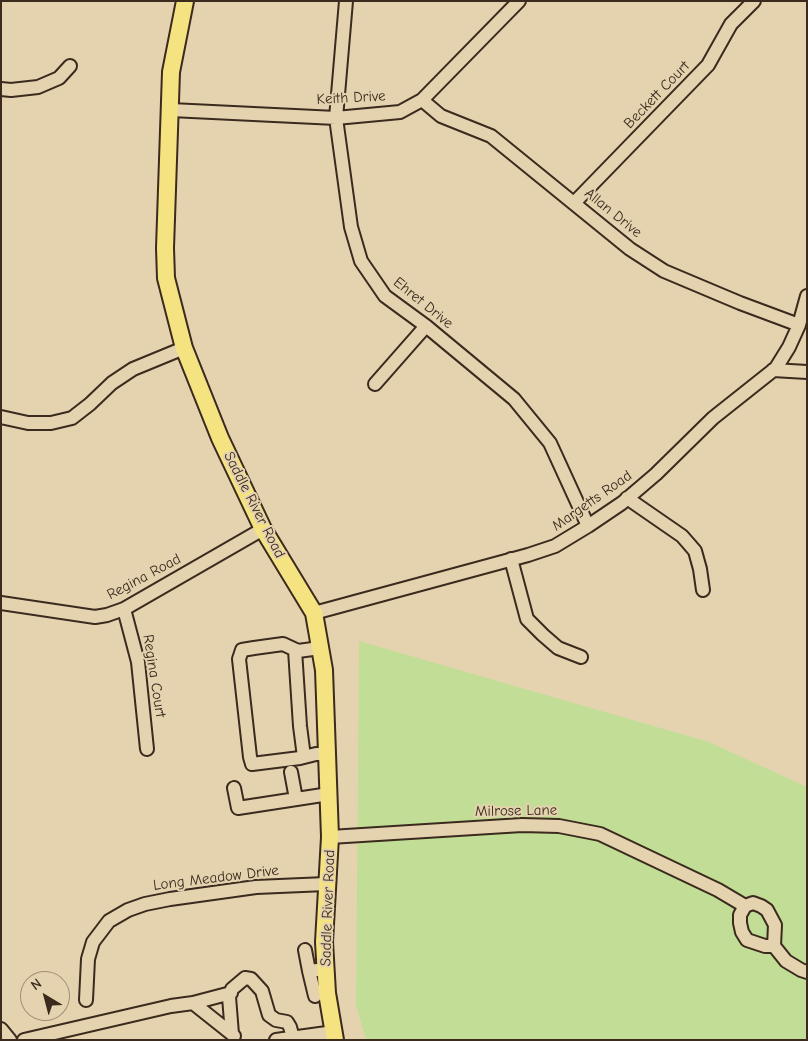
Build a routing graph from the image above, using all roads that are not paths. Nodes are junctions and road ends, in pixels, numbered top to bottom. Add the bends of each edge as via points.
1 (185, 1) edge
2 (346, 1) edge
3 (519, 1) edge
4 (754, 1) edge
5 (70, 66) dead end
6 (1, 89) edge
7 (422, 100) junction
8 (171, 110) junction
9 (336, 118) junction
10 (574, 203) junction
11 (807, 296) edge
12 (799, 325) junction
13 (426, 326) junction
14 (184, 348) junction
15 (773, 370) junction
16 (807, 372) edge
17 (375, 384) dead end
18 (1, 418) edge
19 (627, 498) junction
20 (588, 526) junction
21 (263, 529) junction
22 (511, 559) junction
23 (703, 590) dead end
24 (1, 603) edge
25 (124, 609) junction
26 (314, 613) junction
27 (320, 648) junction
28 (295, 650) junction
29 (581, 657) dead end
30 (147, 749) dead end
31 (327, 754) junction
32 (304, 757) junction
33 (291, 772) dead end
34 (234, 788) dead end
35 (329, 794) junction
36 (296, 799) junction
37 (330, 837) junction
38 (326, 884) junction
39 (745, 906) junction
40 (774, 946) junction
41 (305, 950) dead end
42 (318, 970) junction
43 (807, 972) edge
44 (231, 993) junction
45 (315, 996) dead end
46 (86, 1000) dead end
47 (193, 1003) junction
48 (1, 1029) edge
49 (66, 1035) edge
50 (335, 1036) edge
51 (235, 1037) edge
52 (293, 1038) junction
53 (10, 1040) edge
54 (24, 1040) edge
55 (276, 1040) edge

1 - 8 main road, Saddle River Road via 171,72
2 - 9 street, Ehret Drive
3 - 7 street, Keith Drive
4 - 10 street, Beckett Court via 731,24 708,65
5 - 6 street via 59,78 38,87
7 - 9 street, Keith Drive via 400,112
7 - 10 street, Allan Drive via 441,116 491,136
8 - 9 street, Keith Drive
8 - 14 main road, Saddle River Road via 166,278
9 - 13 street, Ehret Drive via 351,227 360,261 385,296
10 - 12 street, Allan Drive via 630,249 664,271
11 - 12 street, Margetts Road
12 - 15 street, Margetts Road
13 - 17 street
13 - 20 street, Ehret Drive via 514,399 550,443
14 - 18 street via 133,369 72,418 28,423
14 - 21 main road, Saddle River Road via 220,438
15 - 16 street
15 - 19 street, Margetts Road via 713,418
19 - 20 street, Margetts Road
19 - 23 street via 689,544 700,569
20 - 22 street, Margetts Road via 555,546
21 - 25 street, Regina Road
21 - 26 main road, Saddle River Road
22 - 26 street, Margetts Road
22 - 29 street via 527,619 558,648
24 - 25 street, Regina Road via 96,617
25 - 30 street, Regina Court via 138,662
26 - 27 main road, Saddle River Road
27 - 28 street
27 - 31 main road, Saddle River Road via 324,670
28 - 32 street
28 - 32 street via 283,644 254,648 242,650 239,659 252,764
31 - 32 street
31 - 35 main road, Saddle River Road
33 - 36 street
34 - 36 street via 238,808
35 - 36 street
35 - 37 main road, Saddle River Road
37 - 38 main road, Saddle River Road
37 - 39 street, Milrose Lane via 503,826 559,826 600,834
38 - 42 main road, Saddle River Road via 324,942
38 - 46 street, Long Meadow Drive via 238,889 170,899 128,910 109,921 93,942 88,959
39 - 40 street, Milrose Lane via 753,904 767,910 775,924
39 - 40 street via 740,914 740,923 747,940
40 - 43 street via 786,961
41 - 42 street
42 - 45 street
42 - 50 main road, Saddle River Road via 327,993
44 - 47 street
44 - 51 street
44 - 52 street via 238,982 251,979 262,991 269,1015 286,1022
47 - 49 street
47 - 51 street
48 - 53 street
49 - 54 street
50 - 52 street
52 - 55 street

